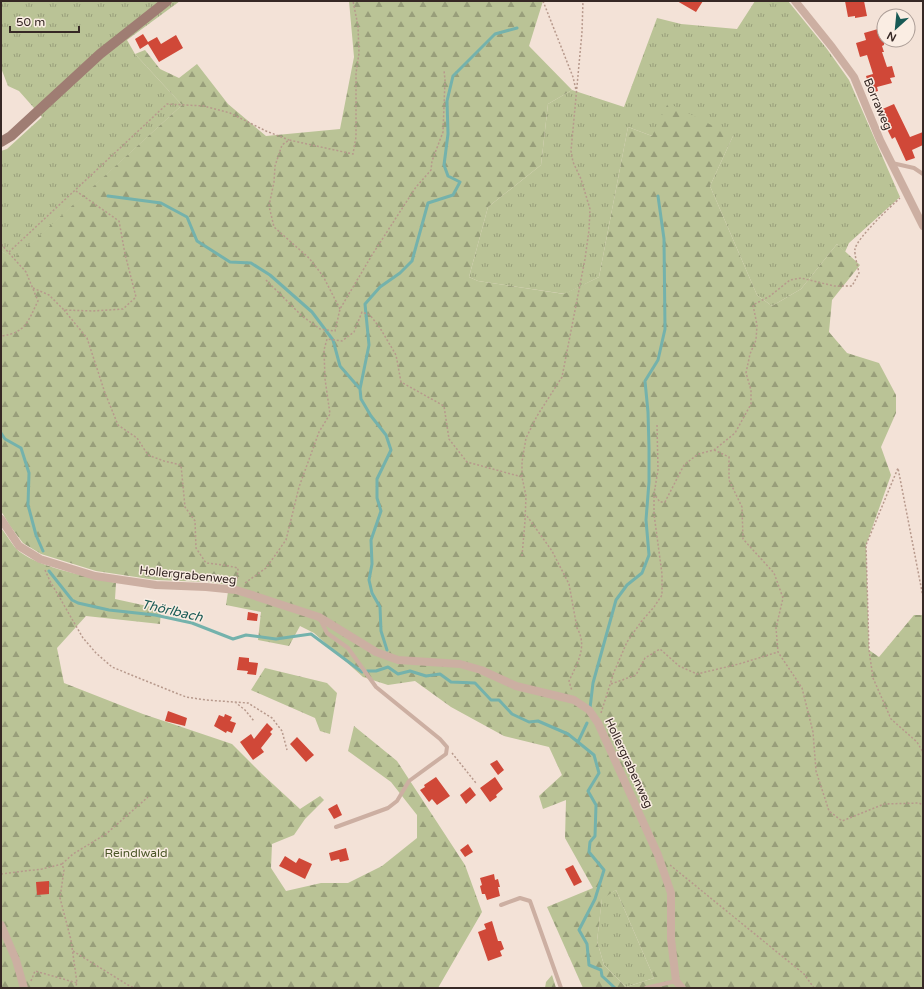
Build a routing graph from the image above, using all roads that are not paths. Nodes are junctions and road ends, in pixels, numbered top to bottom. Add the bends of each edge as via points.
1 (167, 1) edge
2 (795, 1) edge
3 (1, 142) edge
4 (891, 163) junction
5 (923, 174) edge
6 (923, 226) edge
7 (1, 519) edge
8 (319, 617) junction
9 (336, 827) dead end
10 (501, 905) dead end
11 (1, 925) edge
12 (676, 981) junction
13 (27, 985) edge
14 (561, 988) edge
15 (646, 988) edge
16 (682, 988) edge

1 - 3 main road via 100,54 11,136
2 - 4 street, Borraweg via 854,77
4 - 5 lane via 914,168
4 - 6 street, Borraweg
7 - 8 street, Hollergrabenweg via 19,546 40,559 95,576 156,585 236,590
8 - 9 lane via 327,633 348,648 376,688 447,747 446,754 409,781 397,801 388,808
8 - 12 street, Hollergrabenweg via 376,652 398,660 460,664 481,670 516,686 574,700 589,710 598,723 672,892 671,939
10 - 14 lane via 520,898 530,902
11 - 13 street
12 - 15 lane
12 - 16 street

